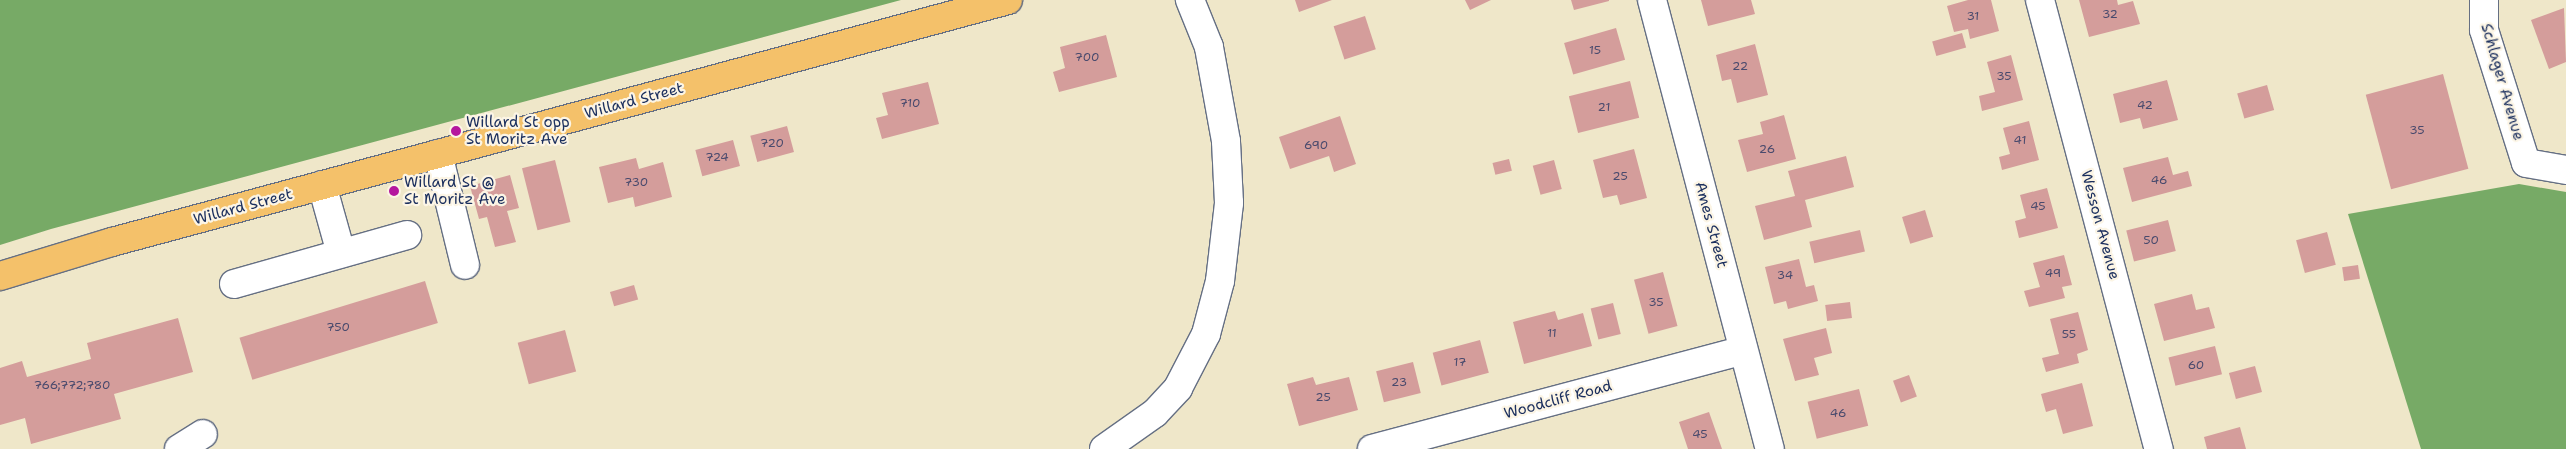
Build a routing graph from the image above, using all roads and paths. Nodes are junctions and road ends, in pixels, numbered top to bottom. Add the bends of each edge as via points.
1 (1008, 0) edge
2 (1190, 0) edge
3 (1652, 0) edge
4 (2040, 0) edge
5 (2484, 0) edge
6 (438, 154) junction
7 (2566, 170) edge
8 (322, 185) junction
9 (407, 235) dead end
10 (342, 254) junction
11 (465, 264) dead end
12 (0, 276) edge
13 (234, 284) dead end
14 (1744, 350) junction
15 (203, 434) dead end
16 (179, 449) edge
17 (1104, 449) edge
18 (1372, 449) edge
19 (1770, 449) edge
20 (2159, 449) edge

1 - 6 main road, Willard Street
2 - 17 street via 1209,47 1226,141 1229,203 1220,281 1206,334 1178,388 1155,412
3 - 14 street, Ames Street
4 - 20 street, Wesson Avenue
5 - 7 street, Schlager Avenue via 2484,30 2526,163
6 - 8 main road, Willard Street
6 - 11 street
8 - 10 street
8 - 12 main road, Willard Street
9 - 10 street
10 - 13 street
14 - 18 street, Woodcliff Road
14 - 19 street, Ames Street
15 - 16 street

